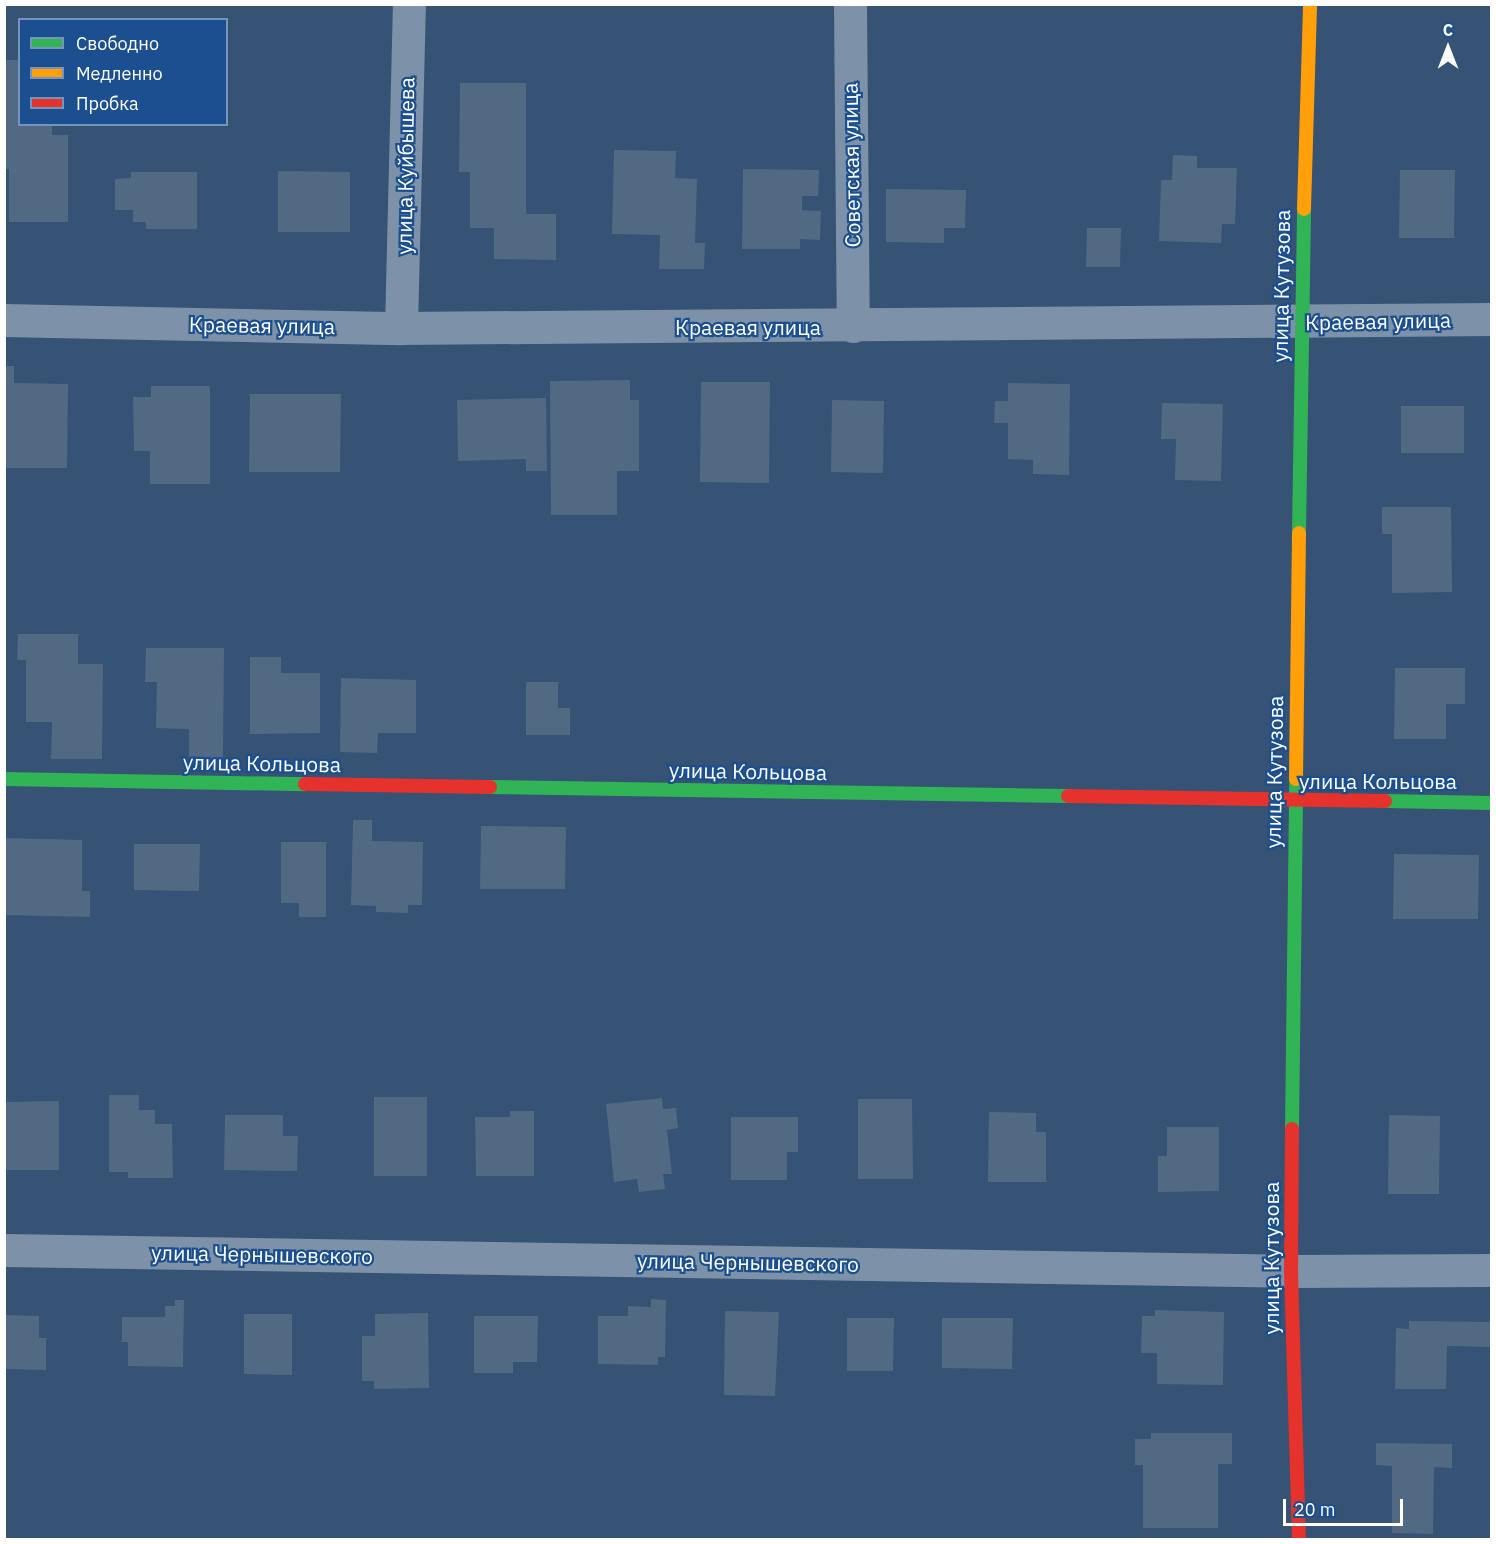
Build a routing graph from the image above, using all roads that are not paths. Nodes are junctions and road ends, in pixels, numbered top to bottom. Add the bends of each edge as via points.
1 (409, 4) edge
2 (850, 4) edge
3 (1310, 4) edge
4 (4, 320) edge
5 (1491, 320) edge
6 (1301, 321) junction
7 (853, 326) junction
8 (401, 328) junction
9 (4, 779) edge
10 (1295, 801) junction
11 (1491, 803) edge
12 (4, 1250) edge
13 (1491, 1270) edge
14 (1291, 1271) junction
15 (1299, 1539) edge

1 - 8 street, улица Куйбышева
2 - 7 street, Советская улица
3 - 6 street, улица Кутузова
4 - 8 street, Краевая улица
5 - 6 street, Краевая улица
6 - 7 street, Краевая улица
6 - 10 street, улица Кутузова
7 - 8 street, Краевая улица
9 - 10 street, улица Кольцова
10 - 11 street, улица Кольцова
10 - 14 street, улица Кутузова
12 - 14 street, улица Чернышевского
13 - 14 street, улица Чернышевского
14 - 15 street, улица Кутузова

